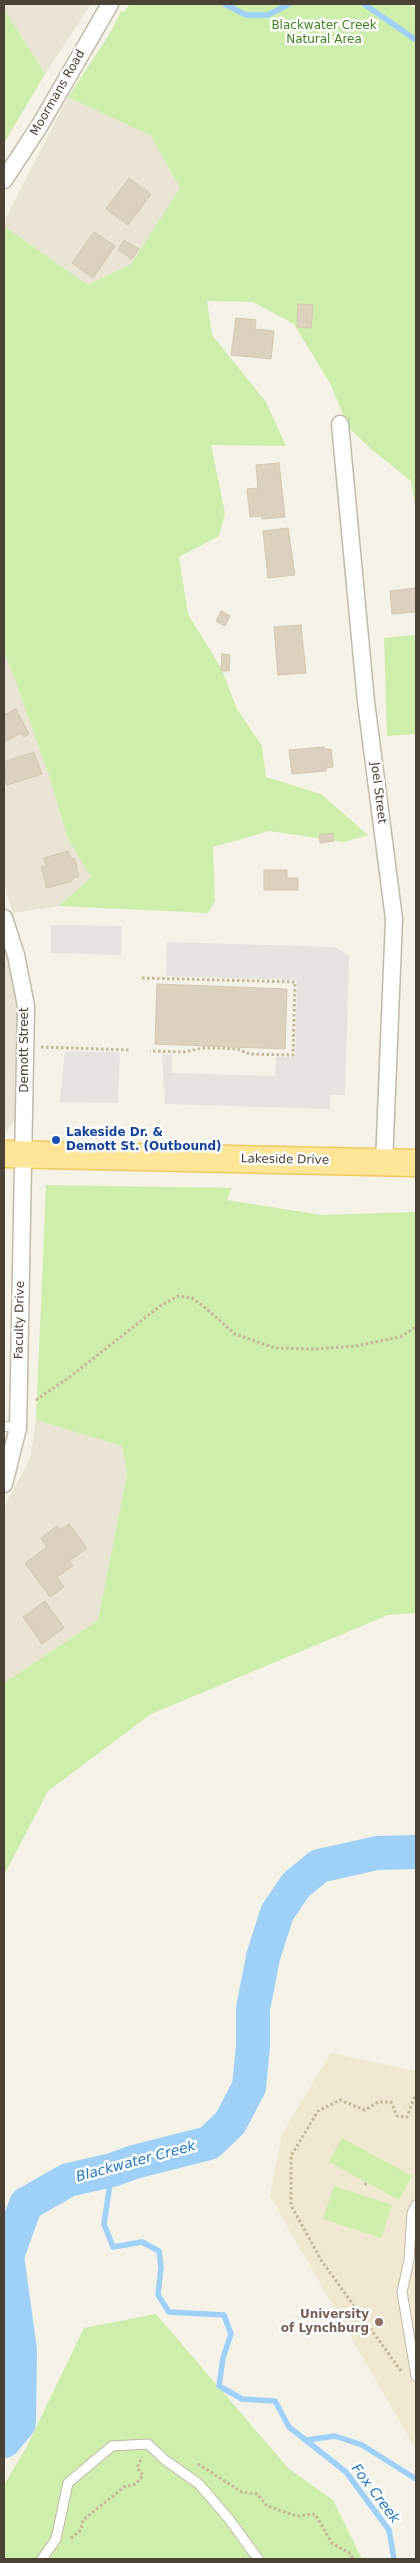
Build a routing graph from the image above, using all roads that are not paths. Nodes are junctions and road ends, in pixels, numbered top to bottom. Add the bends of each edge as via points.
1 (110, 4) edge
2 (4, 180) edge
3 (340, 424) dead end
4 (4, 918) edge
5 (14, 1154) edge
6 (384, 1163) junction
7 (416, 1163) edge
8 (11, 1427) edge
9 (4, 1484) edge
10 (416, 2206) edge
11 (416, 2376) edge
12 (42, 2559) edge
13 (258, 2559) edge

1 - 2 street, Moormans Road via 40,126
3 - 6 street, Joel Street via 366,702 394,919
4 - 5 street, Demott Street via 16,955 26,1006
5 - 6 main road, Lakeside Drive
5 - 8 street, Faculty Drive
6 - 7 main road, Lakeside Drive
8 - 9 street, Faculty Drive
10 - 11 lane via 412,2213 409,2260 402,2292
12 - 13 lane via 56,2539 68,2483 112,2446 148,2444 199,2484 230,2519

